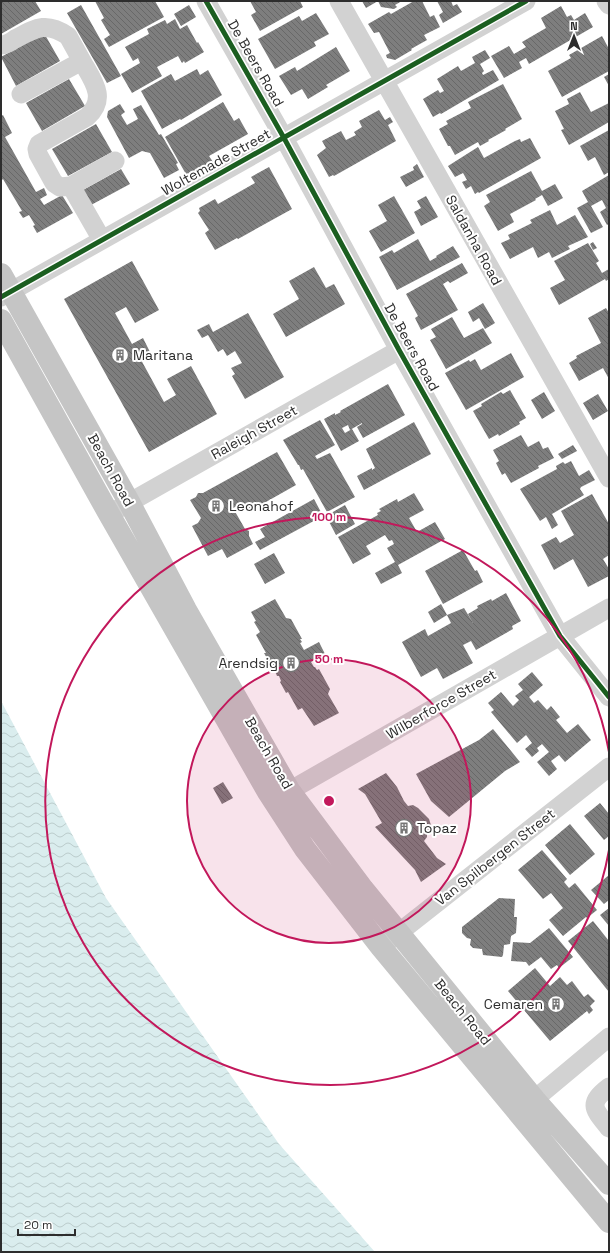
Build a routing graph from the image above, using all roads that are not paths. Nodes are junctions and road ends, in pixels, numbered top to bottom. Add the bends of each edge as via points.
1 (206, 1) edge
2 (339, 1) edge
3 (526, 1) edge
4 (606, 1) edge
5 (609, 5) edge
6 (1, 45) edge
7 (82, 61) junction
8 (385, 81) junction
9 (21, 94) dead end
10 (284, 138) junction
11 (116, 161) dead end
12 (71, 186) junction
13 (102, 240) junction
14 (4, 287) edge
15 (1, 320) edge
16 (399, 350) junction
17 (609, 478) edge
18 (129, 502) junction
19 (109, 514) junction
20 (609, 608) edge
21 (560, 636) junction
22 (609, 697) edge
23 (609, 767) edge
24 (281, 795) junction
25 (399, 932) junction
26 (381, 946) junction
27 (609, 1038) edge
28 (609, 1087) edge
29 (527, 1106) junction
30 (609, 1128) edge
31 (594, 1165) junction
32 (573, 1179) junction
33 (609, 1184) edge
34 (609, 1222) edge

1 - 10 street, De Beers Road
2 - 8 street, Saldanha Road
3 - 8 street, Woltemade Street
4 - 5 street
6 - 7 street via 36,28 52,28 68,36
7 - 9 street
7 - 12 street via 97,90 95,108 87,116 39,144 37,149 54,183 60,187
8 - 10 street, Woltemade Street
8 - 17 street, Saldanha Road
10 - 13 street, Woltemade Street
10 - 16 street, De Beers Road
11 - 12 street
12 - 13 street
13 - 14 street, Woltemade Street
14 - 18 main road, Beach Road
15 - 19 main road, Beach Road
16 - 18 street, Raleigh Street
16 - 21 street, De Beers Road
18 - 19 street, Raleigh Street
18 - 24 main road, Beach Road
19 - 24 main road, Beach Road
20 - 21 street, Wilberforce Street
21 - 22 street, De Beers Road
21 - 24 street, Wilberforce Street
23 - 25 street, Van Spilbergen Street
24 - 25 main road, Beach Road
24 - 26 main road, Beach Road via 305,849
25 - 26 street, Van Spilbergen Street
25 - 29 main road, Beach Road
26 - 29 main road, Beach Road
27 - 29 street
28 - 30 street via 597,1098 595,1108
29 - 31 main road, Beach Road
29 - 32 main road, Beach Road
31 - 32 main road
31 - 33 main road, Beach Road
32 - 34 main road, Beach Road

